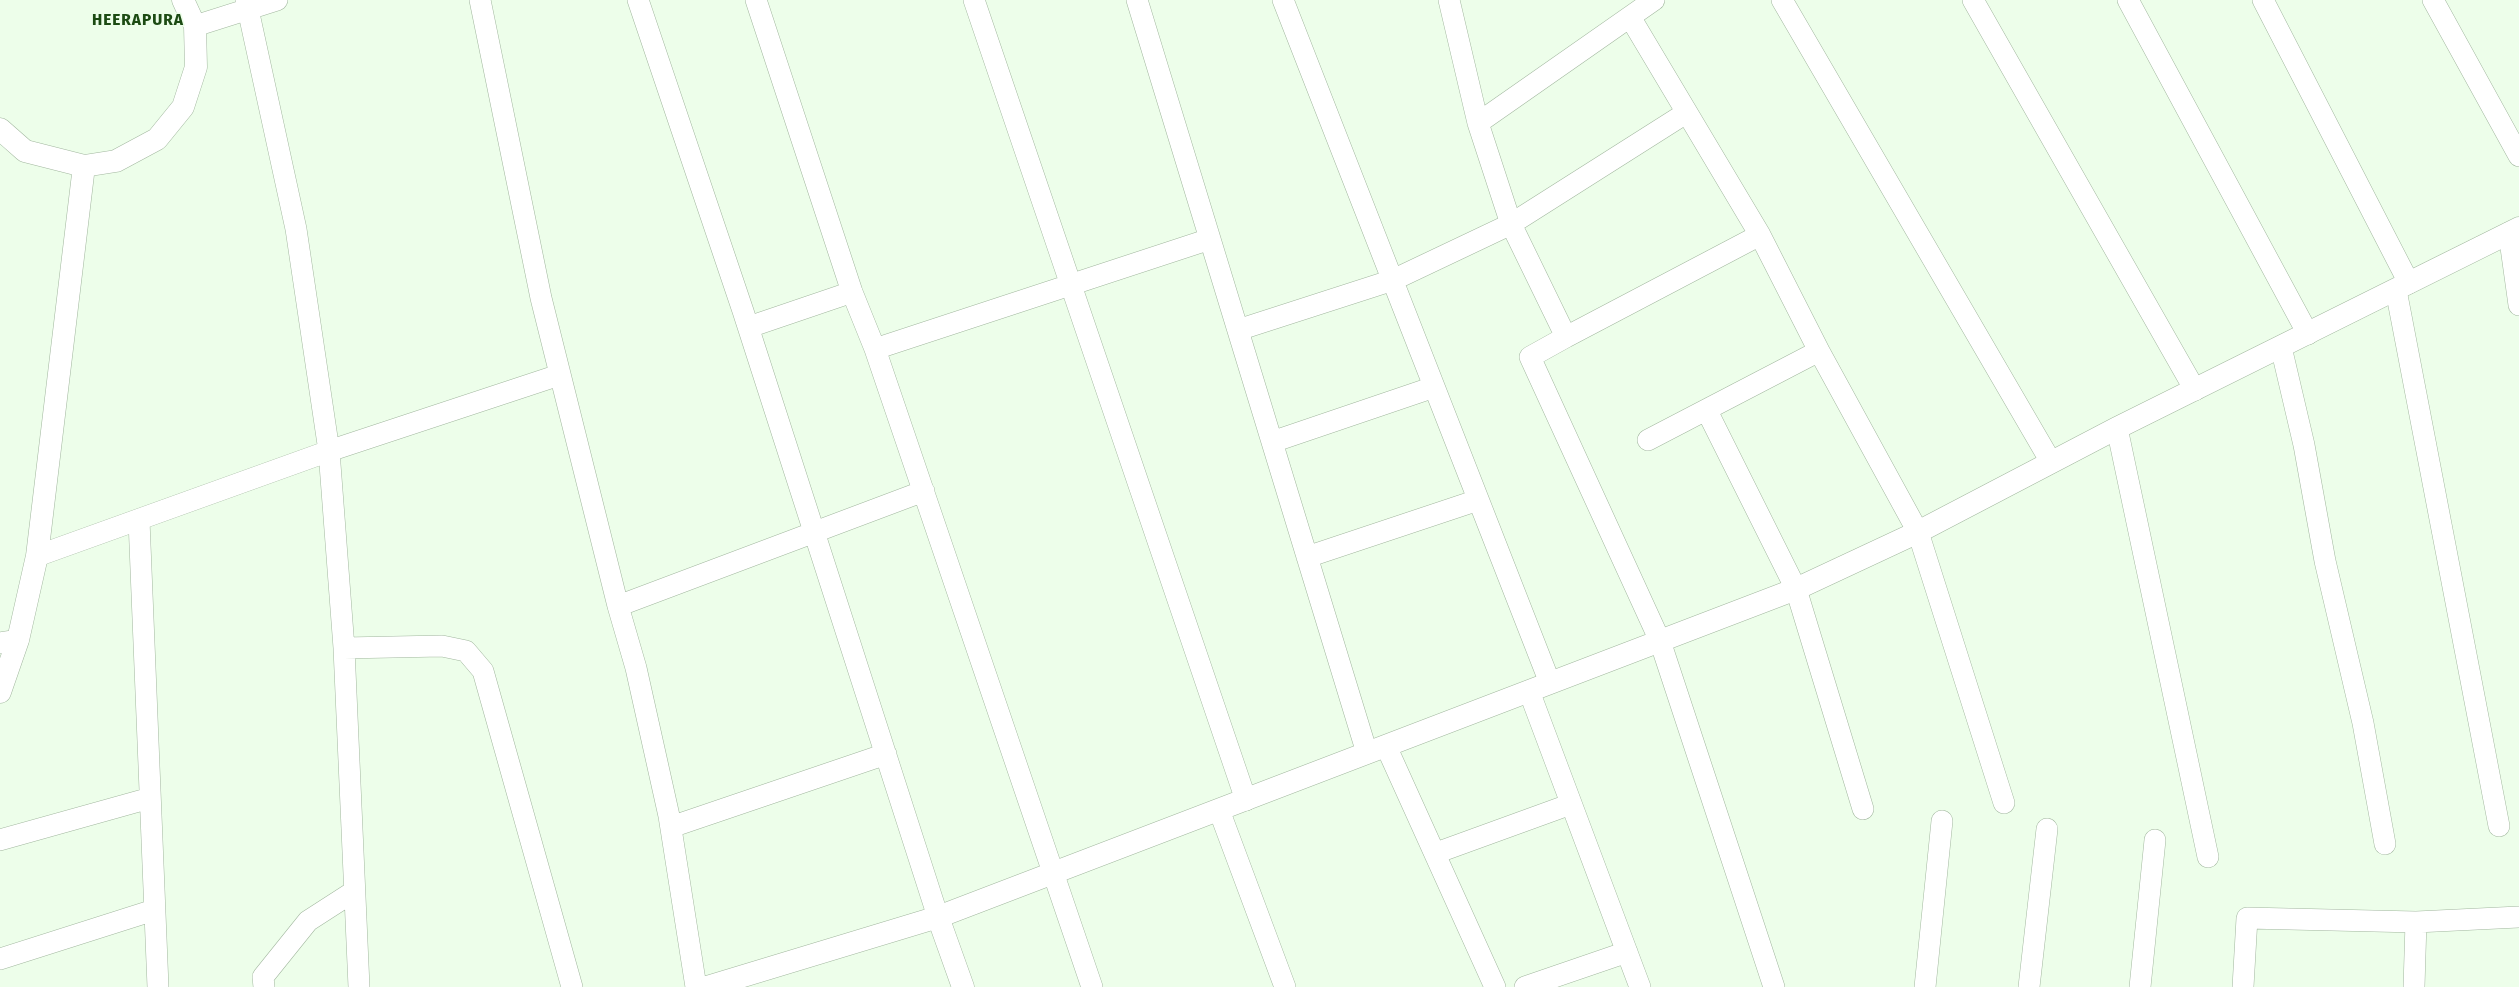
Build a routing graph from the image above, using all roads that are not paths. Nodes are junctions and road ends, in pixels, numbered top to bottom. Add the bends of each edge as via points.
1 (183, 0) edge
2 (277, 0) edge
3 (480, 0) edge
4 (638, 0) edge
5 (756, 0) edge
6 (974, 0) edge
7 (1137, 0) edge
8 (1283, 0) edge
9 (1449, 0) edge
10 (1654, 0) edge
11 (1782, 0) edge
12 (1973, 0) edge
13 (2128, 0) edge
14 (2263, 0) edge
15 (2433, 0) edge
16 (248, 4) edge
17 (1630, 17) junction
18 (195, 26) junction
19 (1686, 113) junction
20 (1478, 123) junction
21 (0, 129) edge
22 (2519, 156) edge
23 (84, 166) junction
24 (1512, 224) junction
25 (2514, 231) edge
26 (1760, 235) junction
27 (1210, 239) junction
28 (1393, 280) junction
29 (1071, 285) junction
30 (2403, 286) junction
31 (852, 292) junction
32 (2519, 304) edge
33 (749, 327) junction
34 (1238, 330) junction
35 (2308, 334) junction
36 (1566, 337) junction
37 (2281, 347) junction
38 (875, 349) junction
39 (1819, 351) junction
40 (559, 375) junction
41 (1434, 387) junction
42 (2195, 390) junction
43 (1707, 411) junction
44 (2117, 428) junction
45 (1648, 440) dead end
46 (1272, 442) junction
47 (329, 451) junction
48 (2051, 462) junction
49 (924, 491) junction
50 (1478, 500) junction
51 (139, 520) junction
52 (1918, 532) junction
53 (814, 533) junction
54 (37, 556) junction
55 (1307, 557) junction
56 (1796, 589) junction
57 (618, 606) junction
58 (1660, 641) junction
59 (9, 642) edge
60 (344, 648) junction
61 (1550, 683) junction
62 (1529, 691) junction
63 (0, 692) edge
64 (1377, 749) junction
65 (886, 754) junction
66 (150, 798) junction
67 (1246, 800) junction
68 (2004, 803) dead end
69 (1571, 804) junction
70 (1863, 809) dead end
71 (1219, 810) junction
72 (1942, 821) dead end
73 (2499, 826) dead end
74 (671, 827) junction
75 (2047, 829) dead end
76 (0, 840) edge
77 (2154, 840) dead end
78 (2385, 844) dead end
79 (1436, 853) junction
80 (2208, 857) dead end
81 (1054, 873) junction
82 (353, 892) junction
83 (154, 910) junction
84 (938, 917) junction
85 (2519, 917) edge
86 (2416, 922) junction
87 (1627, 952) junction
88 (0, 959) edge
89 (158, 987) edge
90 (264, 987) edge
91 (359, 987) edge
92 (572, 987) edge
93 (696, 987) edge
94 (707, 987) edge
95 (963, 987) edge
96 (1092, 987) edge
97 (1285, 987) edge
98 (1495, 987) edge
99 (1526, 987) edge
100 (1640, 987) edge
101 (1774, 987) edge
102 (1925, 987) edge
103 (2029, 987) edge
104 (2140, 987) edge
105 (2242, 987) edge
106 (2414, 987) edge

1 - 18 street
2 - 16 street
3 - 40 street via 540,298
4 - 33 street
5 - 31 street
6 - 29 street
7 - 27 street
8 - 28 street
9 - 20 street
10 - 17 street
11 - 48 street
12 - 42 street
13 - 35 street
14 - 30 street
15 - 22 street
16 - 18 street
16 - 47 street via 296,228
17 - 19 street
17 - 20 street
18 - 23 street via 196,67 183,106 157,139 116,161
19 - 24 street
19 - 26 street
20 - 24 street
21 - 23 street via 25,151
23 - 54 street
24 - 28 street
24 - 36 street
25 - 30 street
25 - 32 street
26 - 36 street
26 - 39 street
27 - 29 street
27 - 34 street
28 - 34 street
28 - 41 street
29 - 38 street
29 - 67 street
30 - 35 street
30 - 73 street
31 - 33 street
31 - 38 street
33 - 53 street
34 - 46 street
35 - 37 street
36 - 58 street via 1530,357
37 - 42 street
37 - 78 street via 2304,445 2325,561 2362,723
38 - 49 street
39 - 43 street
39 - 52 street
40 - 47 street
40 - 57 street
41 - 46 street
41 - 50 street
42 - 44 street
43 - 45 street
43 - 56 street
44 - 48 street
44 - 80 street
46 - 55 street
47 - 51 street
47 - 60 street
48 - 52 street
49 - 53 street
49 - 81 street
50 - 55 street
50 - 61 street
51 - 54 street
51 - 66 street
52 - 56 street
52 - 68 street
53 - 57 street
53 - 65 street
54 - 59 street
55 - 64 street
56 - 58 street
56 - 70 street
57 - 74 street via 636,668
58 - 61 street
58 - 101 street
59 - 63 street
60 - 82 street
60 - 92 street via 442,646 466,651 483,671
61 - 62 street
62 - 64 street
62 - 69 street
64 - 67 street
64 - 79 street
65 - 74 street
65 - 84 street
66 - 76 street
66 - 83 street
67 - 71 street
69 - 79 street
69 - 87 street
71 - 81 street
71 - 97 street
72 - 102 street
74 - 93 street
75 - 103 street
77 - 104 street
79 - 98 street
81 - 84 street
81 - 96 street
82 - 90 street via 308,922 264,977
82 - 91 street
83 - 88 street
83 - 89 street
84 - 94 street
84 - 95 street
85 - 86 street
86 - 105 street via 2247,918
86 - 106 street
87 - 99 street
87 - 100 street

